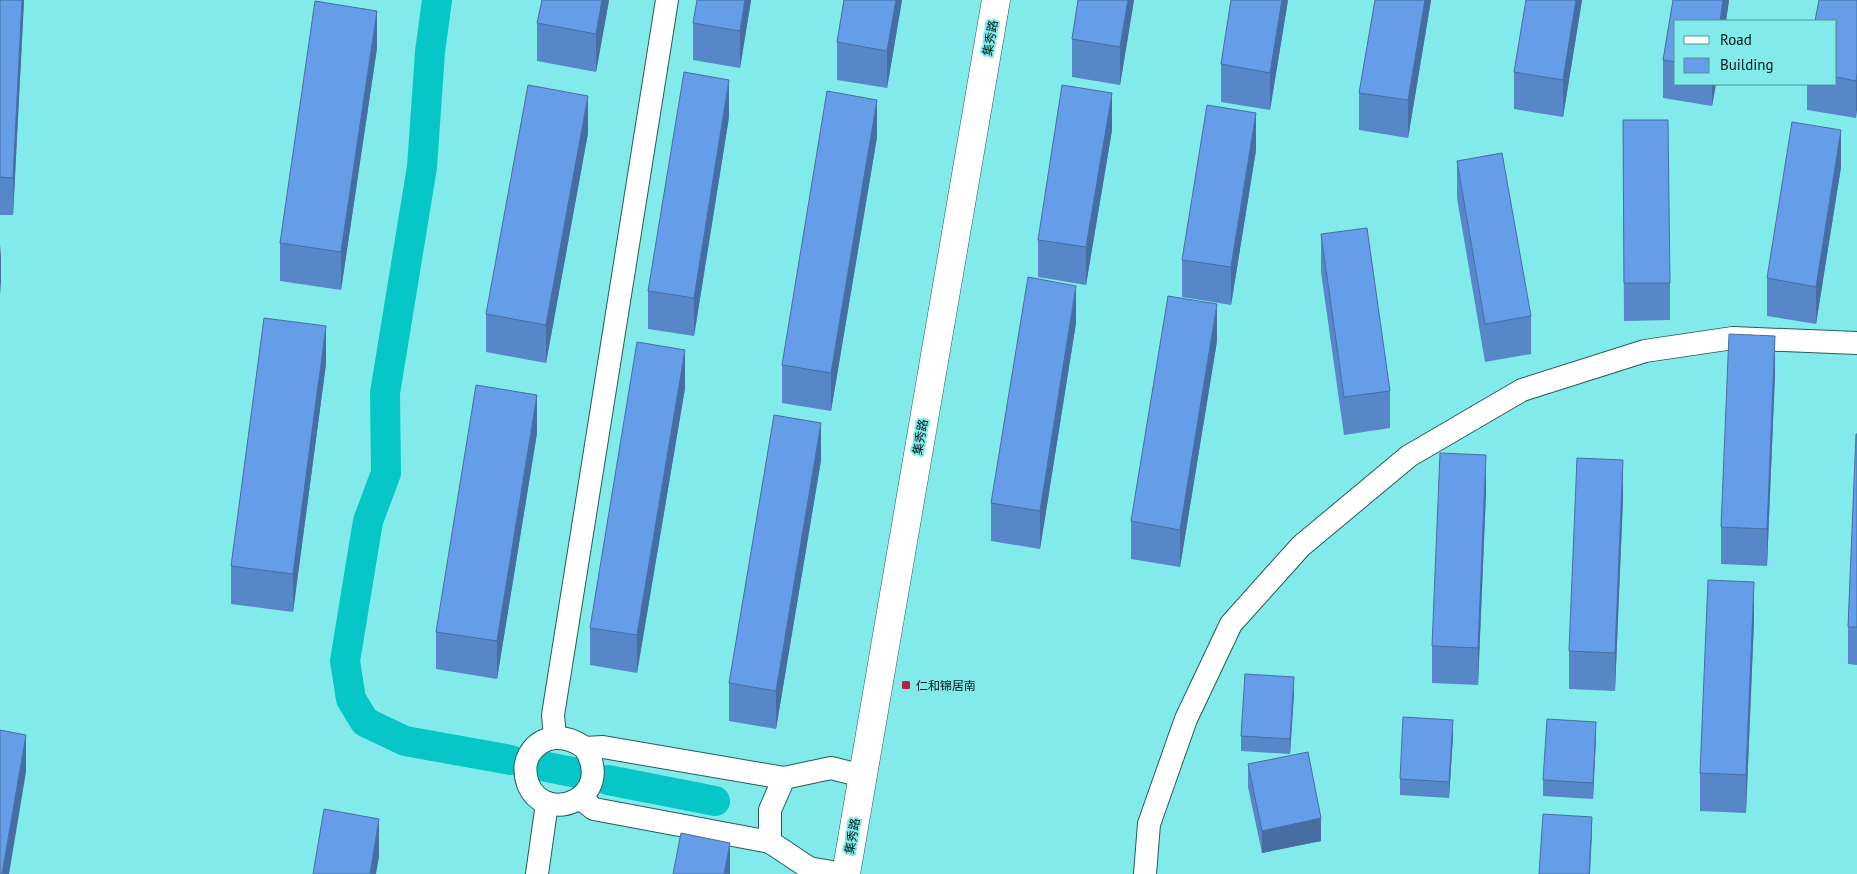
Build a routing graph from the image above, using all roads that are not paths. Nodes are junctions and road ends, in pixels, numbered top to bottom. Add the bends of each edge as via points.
1 (667, 0) edge
2 (996, 0) edge
3 (1857, 343) edge
4 (555, 737) junction
5 (585, 748) junction
6 (863, 776) junction
7 (784, 778) junction
8 (580, 798) junction
9 (547, 803) junction
10 (770, 842) junction
11 (537, 874) edge
12 (844, 874) edge
13 (1145, 874) edge

1 - 4 street via 553,715
2 - 6 street, 集秀路
3 - 13 street via 1733,338 1644,351 1522,390 1409,456 1301,546 1231,624 1186,719 1152,815
4 - 5 street via 576,741
4 - 9 street via 535,747 526,766 530,788
5 - 7 street via 603,747
5 - 8 street via 594,768 593,780
6 - 7 street via 831,768
6 - 12 street, 集秀路
7 - 10 street via 770,810
8 - 9 street via 569,804
8 - 10 street via 594,809
9 - 11 street
10 - 12 street via 809,868

